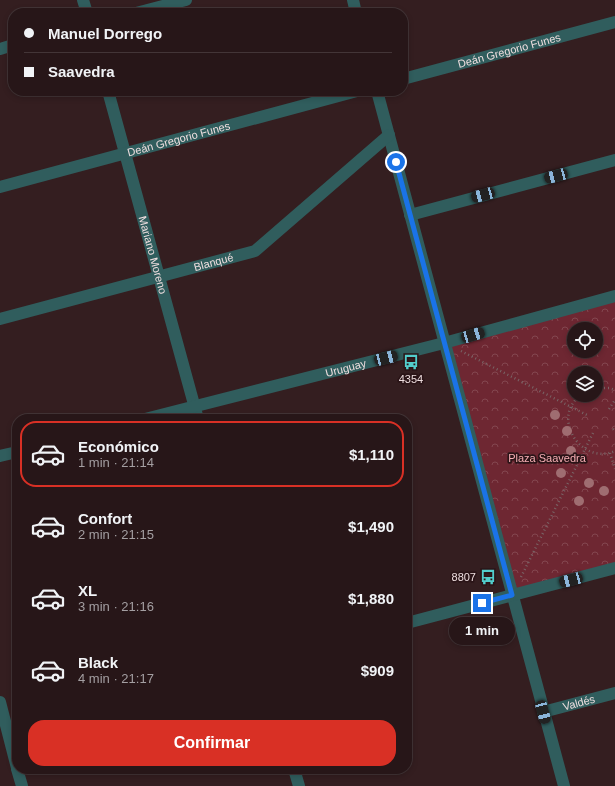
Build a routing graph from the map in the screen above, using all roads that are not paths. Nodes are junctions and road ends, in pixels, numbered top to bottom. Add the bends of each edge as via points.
1 (186, 0) edge
2 (155, 8) edge
3 (615, 22) edge
4 (408, 78) edge
5 (109, 96) edge
6 (338, 96) edge
7 (378, 96) edge
8 (389, 135) junction
9 (125, 153) junction
10 (615, 160) edge
11 (0, 187) edge
12 (410, 215) junction
13 (159, 276) junction
14 (615, 296) edge
15 (0, 319) edge
16 (444, 343) junction
17 (195, 406) junction
18 (164, 414) edge
19 (197, 414) edge
20 (12, 453) edge
21 (0, 456) edge
22 (615, 568) edge
23 (512, 595) junction
24 (412, 622) edge
25 (615, 693) edge
26 (0, 702) edge
27 (543, 712) junction
28 (8, 729) edge
29 (12, 746) edge
30 (19, 774) edge
31 (295, 774) edge
32 (22, 786) edge
33 (299, 786) edge
34 (564, 786) edge

1 - 2 street
3 - 4 street, Deán Gregorio Funes
5 - 9 street, Mariano Moreno
6 - 9 street, Deán Gregorio Funes
7 - 8 street
8 - 12 street
8 - 13 street, Blanqué via 255,251
9 - 11 street, Deán Gregorio Funes
9 - 13 street, Mariano Moreno
10 - 12 street
12 - 16 street
13 - 15 street, Blanqué
13 - 17 street, Mariano Moreno
14 - 16 street, Uruguay
16 - 17 street, Uruguay
16 - 23 street
17 - 18 street, Uruguay
17 - 19 street, Mariano Moreno
20 - 21 street
22 - 23 street
23 - 24 street
23 - 27 street
25 - 27 street, Valdés
26 - 28 street
27 - 34 street
28 - 29 street
30 - 32 street
31 - 33 street

